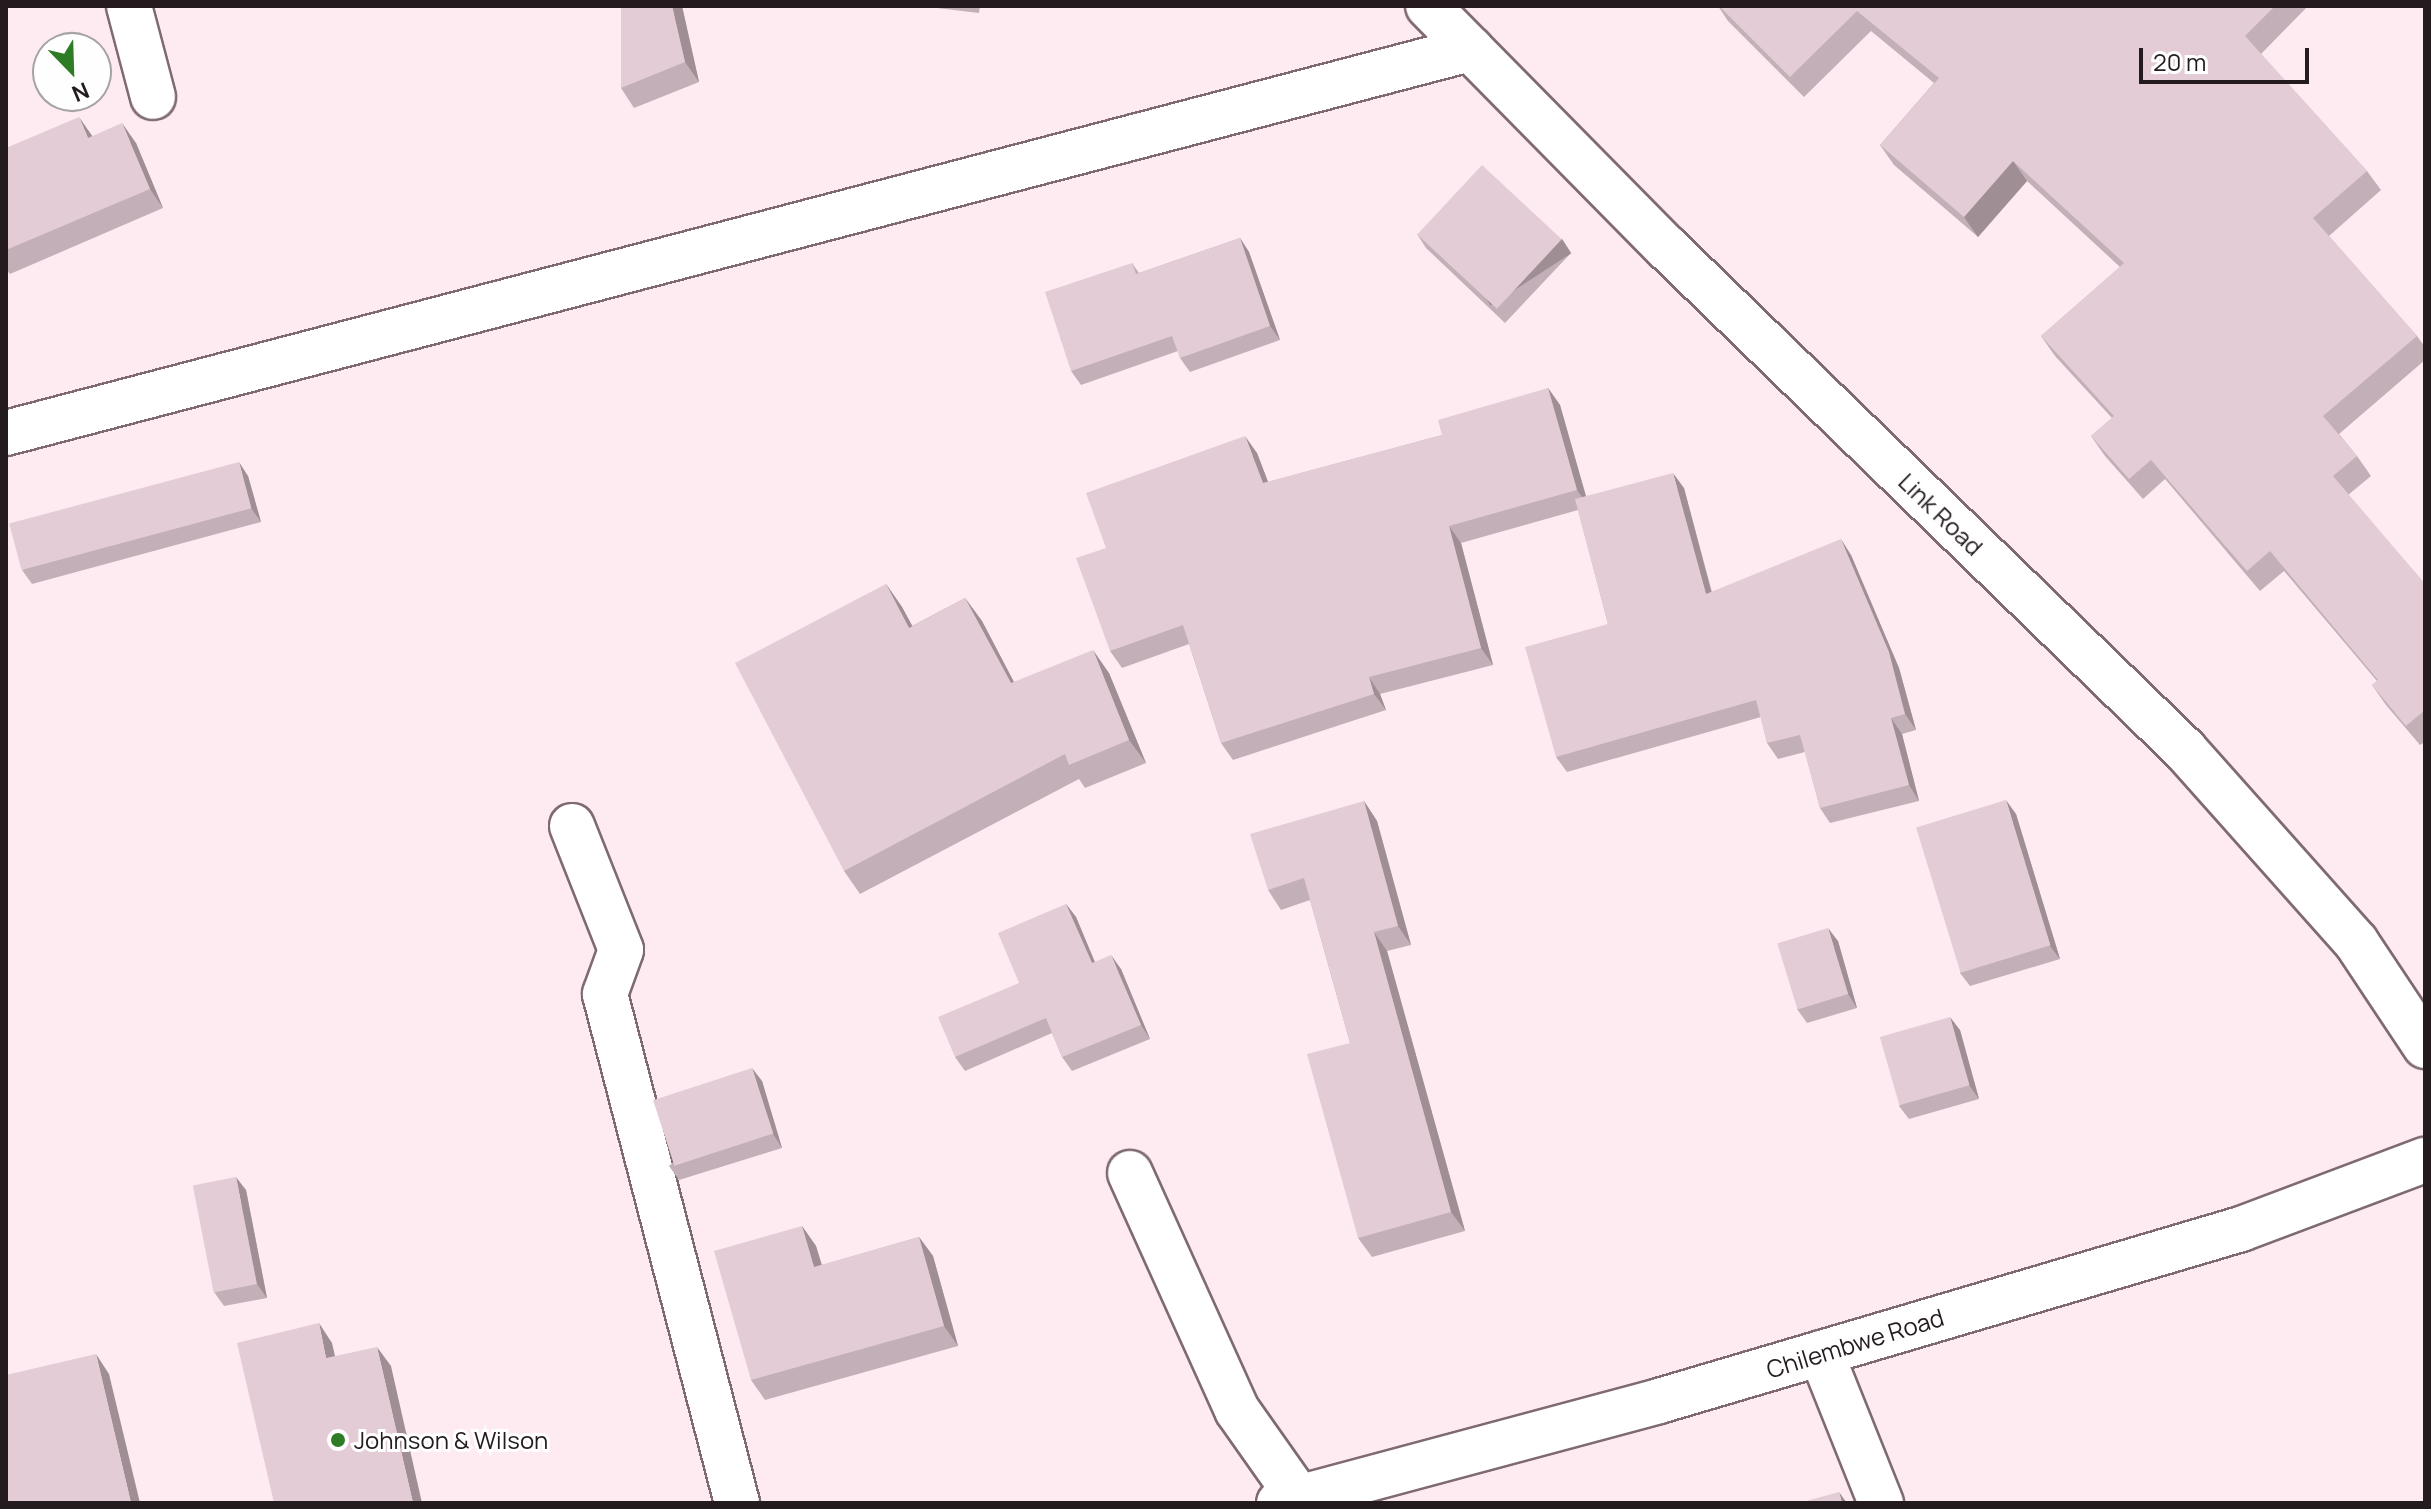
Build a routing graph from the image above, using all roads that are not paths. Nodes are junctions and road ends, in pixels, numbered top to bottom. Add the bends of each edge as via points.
1 (129, 6) edge
2 (1428, 6) edge
3 (1470, 49) junction
4 (153, 97) dead end
5 (6, 433) edge
6 (572, 826) dead end
7 (2425, 1046) edge
8 (2425, 1160) edge
9 (1130, 1173) dead end
10 (1821, 1353) junction
11 (1288, 1499) edge
12 (737, 1503) edge
13 (1881, 1503) edge

1 - 4 street
2 - 3 street, Link Road
3 - 5 street
3 - 7 street, Link Road via 1678,259 2185,750 2356,942
6 - 12 street via 621,950 605,994
8 - 10 street, Chilembwe Road via 2241,1229
9 - 11 street via 1237,1410
10 - 11 street, Chilembwe Road
10 - 13 street

